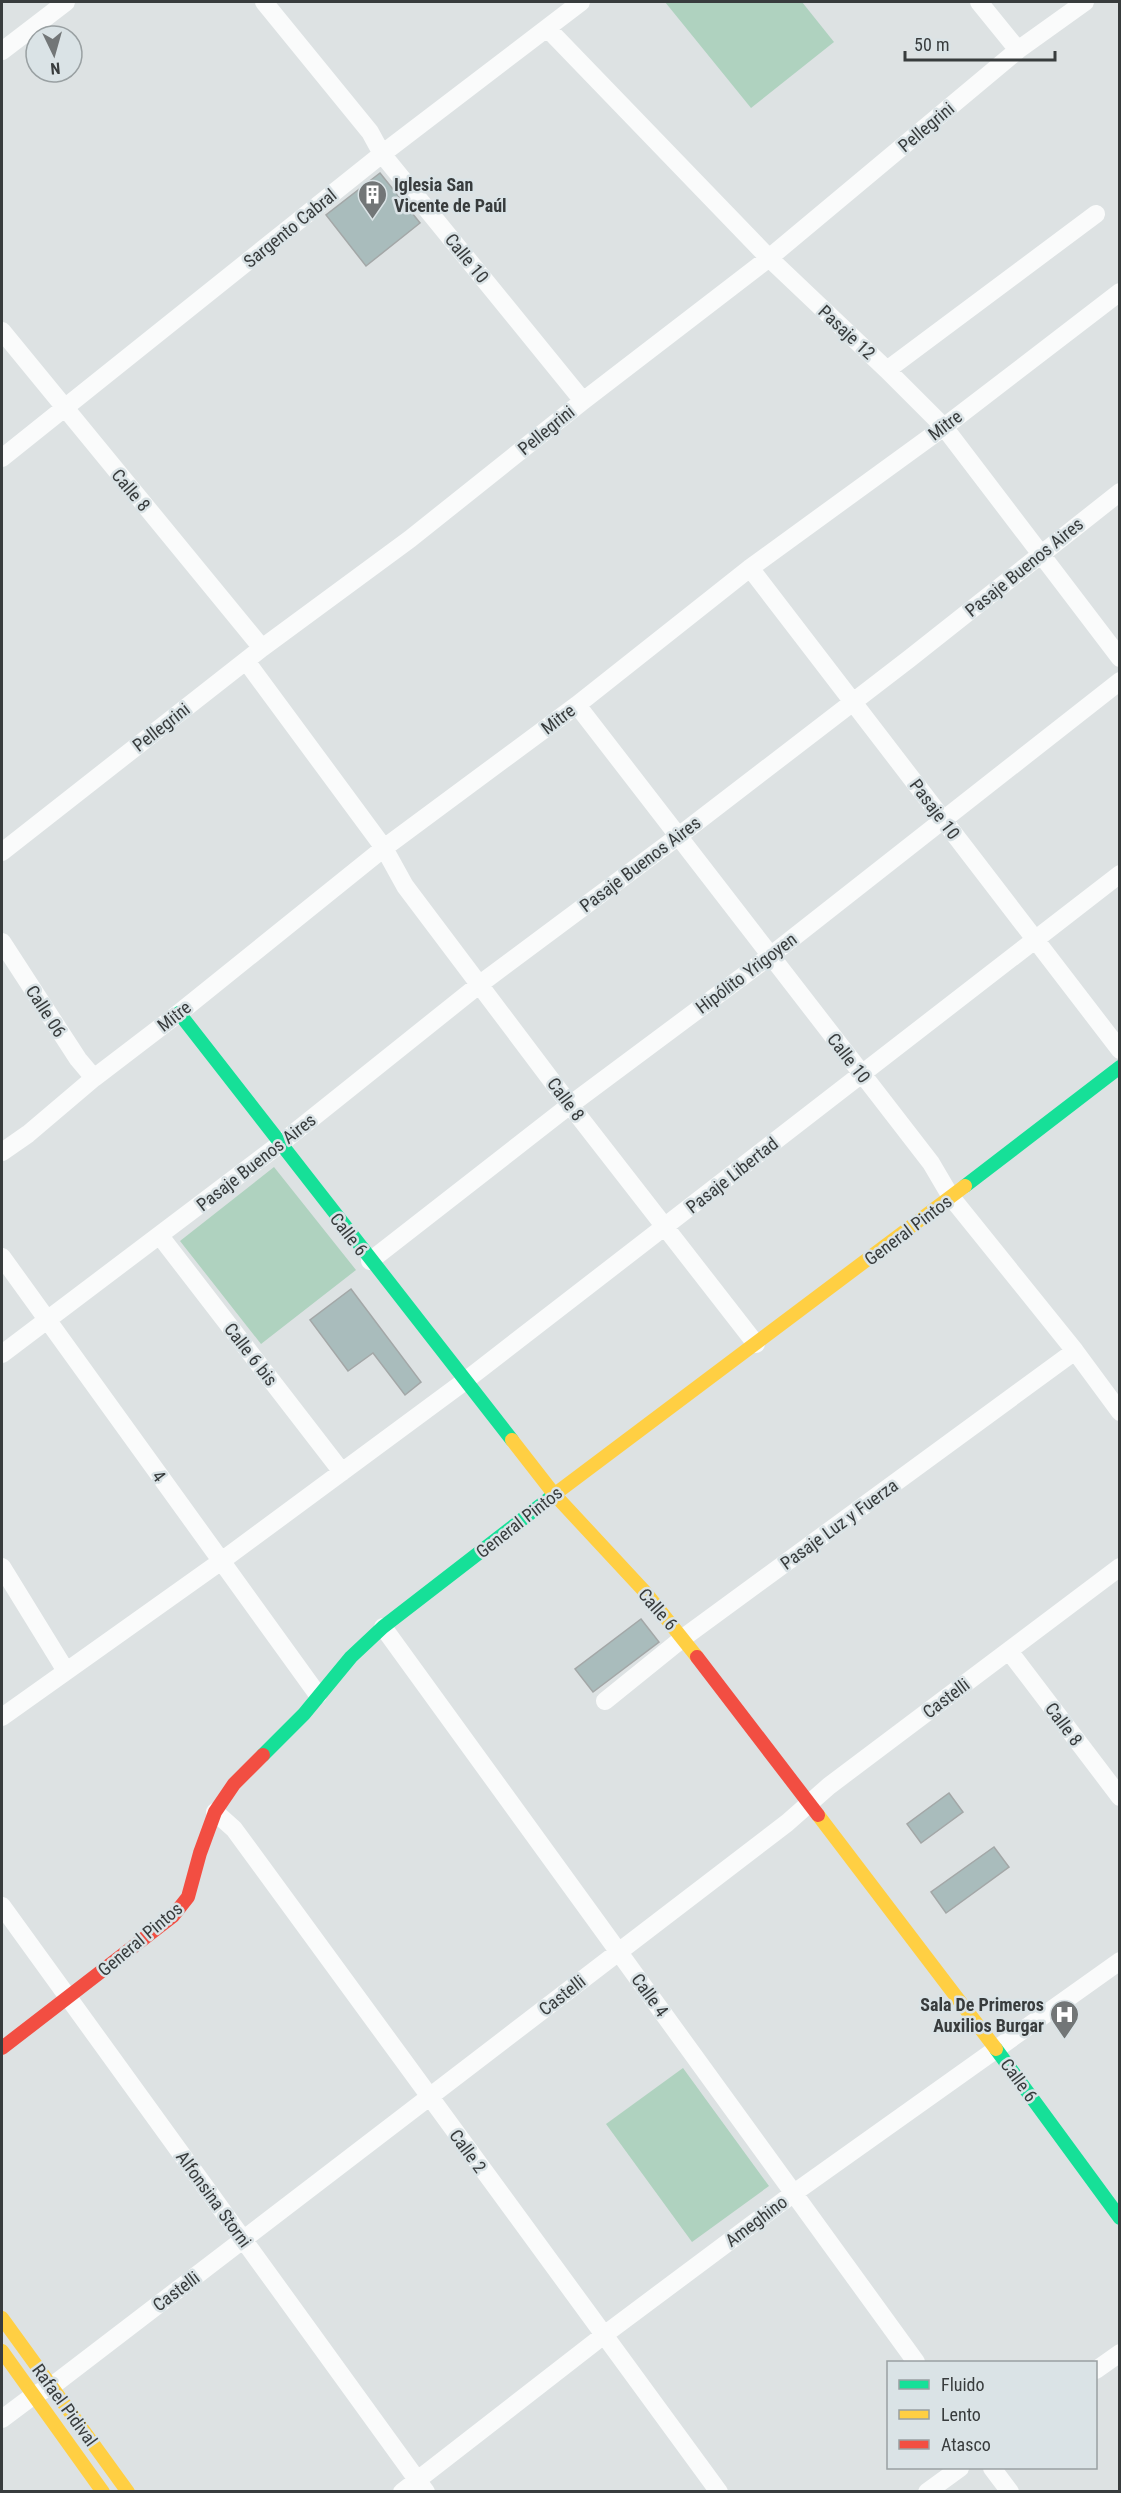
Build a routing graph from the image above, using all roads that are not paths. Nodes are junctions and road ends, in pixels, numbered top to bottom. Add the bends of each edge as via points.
1 (66, 2) edge
2 (264, 2) edge
3 (581, 2) edge
4 (979, 2) edge
5 (1085, 2) edge
6 (547, 28) junction
7 (1018, 50) junction
8 (2, 51) edge
9 (382, 154) junction
10 (1096, 214) dead end
11 (769, 258) junction
12 (1119, 292) edge
13 (2, 331) edge
14 (887, 370) junction
15 (583, 401) junction
16 (64, 409) junction
17 (944, 427) junction
18 (2, 458) edge
19 (1119, 492) edge
20 (1041, 553) junction
21 (750, 568) junction
22 (262, 648) junction
23 (1119, 658) edge
24 (246, 661) junction
25 (1119, 681) edge
26 (853, 701) junction
27 (577, 705) junction
28 (944, 820) junction
29 (680, 835) junction
30 (384, 848) junction
31 (2, 852) edge
32 (1119, 874) edge
33 (1035, 940) junction
34 (2, 942) edge
35 (770, 956) junction
36 (480, 984) junction
37 (179, 1013) junction
38 (1119, 1050) edge
39 (1119, 1067) edge
40 (862, 1075) junction
41 (94, 1078) junction
42 (570, 1105) junction
43 (280, 1144) junction
44 (2, 1152) edge
45 (951, 1197) junction
46 (664, 1227) junction
47 (160, 1236) junction
48 (2, 1257) edge
49 (370, 1261) junction
50 (48, 1321) junction
51 (756, 1344) junction
52 (1075, 1351) junction
53 (2, 1354) edge
54 (465, 1381) junction
55 (1119, 1412) edge
56 (342, 1472) junction
57 (554, 1494) junction
58 (220, 1562) junction
59 (2, 1567) edge
60 (1119, 1567) edge
61 (383, 1627) junction
62 (683, 1638) junction
63 (1010, 1651) junction
64 (66, 1671) junction
65 (318, 1695) junction
66 (605, 1701) dead end
67 (2, 1717) edge
68 (1119, 1797) edge
69 (810, 1803) junction
70 (215, 1812) junction
71 (2, 1906) edge
72 (619, 1952) junction
73 (1119, 1961) edge
74 (69, 1998) junction
75 (2, 2048) edge
76 (996, 2049) junction
77 (429, 2097) junction
78 (794, 2193) junction
79 (1119, 2218) edge
80 (244, 2240) junction
81 (2, 2318) edge
82 (604, 2335) junction
83 (2, 2351) edge
84 (1119, 2353) edge
85 (915, 2361) edge
86 (1097, 2369) edge
87 (52, 2386) junction
88 (34, 2395) junction
89 (2, 2419) edge
90 (959, 2469) edge
91 (993, 2469) edge
92 (422, 2486) edge
93 (104, 2492) edge
94 (128, 2492) edge
95 (402, 2492) edge
96 (718, 2492) edge
97 (927, 2492) edge
98 (1010, 2492) edge

1 - 8 street
2 - 9 street, Calle 10 via 370,132
3 - 6 street, Sargento Cabral
4 - 7 street
5 - 7 street, Pellegrini
6 - 9 street, Sargento Cabral
6 - 11 street, Pasaje 12
7 - 11 street, Pellegrini
9 - 15 street, Calle 10
9 - 16 street, Sargento Cabral
10 - 14 street
11 - 14 street, Pasaje 12
11 - 15 street, Pellegrini
12 - 17 street, Mitre
13 - 16 street, Calle 8
14 - 17 street, Pasaje 12
15 - 22 street, Pellegrini via 410,539
16 - 18 street, Sargento Cabral
16 - 22 street, Calle 8
17 - 20 street, Pasaje 12
17 - 21 street, Mitre
19 - 20 street, Pasaje Buenos Aires
20 - 23 street, Pasaje 12
20 - 26 street, Pasaje Buenos Aires
21 - 26 street, Pasaje 10
21 - 27 street, Mitre
22 - 24 street, Pellegrini
24 - 30 street, Calle 8
24 - 31 street, Pellegrini
25 - 28 street, Hipólito Yrigoyen
26 - 28 street, Pasaje 10
26 - 29 street, Pasaje Buenos Aires
27 - 29 street, Calle 10
27 - 30 street, Mitre
28 - 33 street, Pasaje 10
28 - 35 street, Hipólito Yrigoyen
29 - 35 street, Calle 10
29 - 36 street, Pasaje Buenos Aires
30 - 36 street, Calle 8 via 405,886
30 - 37 street, Mitre
32 - 33 street, Pasaje Libertad
33 - 38 street, Pasaje 10
33 - 40 street, Pasaje Libertad
34 - 41 street, Calle 06
35 - 40 street, Calle 10
35 - 42 street, Hipólito Yrigoyen
36 - 42 street, Calle 8
36 - 43 street, Pasaje Buenos Aires
37 - 41 street, Mitre
37 - 43 street, Calle 6
39 - 45 street, General Pintos
40 - 45 street, Calle 10 via 931,1164
40 - 46 street, Pasaje Libertad
41 - 44 street, Mitre
42 - 46 street, Calle 8
42 - 49 street, Hipólito Yrigoyen
43 - 47 street, Pasaje Buenos Aires
43 - 49 street, Calle 6
45 - 51 street, General Pintos
45 - 52 street, Calle 10
46 - 51 street, Calle 8
46 - 54 street, Pasaje Libertad
47 - 50 street, Pasaje Buenos Aires
47 - 56 street, Calle 6 bis
48 - 50 street, 4
49 - 54 street, Calle 6
50 - 53 street, Pasaje Buenos Aires
50 - 58 street, 4
51 - 57 street, General Pintos
52 - 55 street, Calle 10
52 - 62 street, Pasaje Luz y Fuerza
54 - 56 street, Pasaje Libertad
54 - 57 street, Calle 6
56 - 58 street, Pasaje Libertad
57 - 61 street, General Pintos
57 - 62 street, Calle 6
58 - 64 street, Pasaje Libertad
58 - 65 street, 4
59 - 64 street
60 - 63 street, Castelli
61 - 65 street, General Pintos
61 - 72 street, Calle 4
62 - 66 street, Pasaje Luz y Fuerza
62 - 69 street, Calle 6
63 - 68 street, Calle 8
63 - 69 street, Castelli
64 - 67 street, Pasaje Libertad
65 - 70 street, General Pintos via 234,1784
69 - 72 street, Castelli
69 - 76 street, Calle 6
70 - 74 street, General Pintos via 188,1897 173,1916
70 - 77 street, Calle 2 via 234,1829
71 - 74 street, Alfonsina Storni
72 - 77 street, Castelli
72 - 78 street, Calle 4
73 - 76 street, Ameghino
74 - 75 street, General Pintos
74 - 80 street, Alfonsina Storni
76 - 78 street, Ameghino
76 - 79 street, Calle 6
77 - 80 street, Castelli
77 - 82 street, Calle 2
78 - 82 street, Ameghino
78 - 85 street, Calle 4
80 - 87 street, Castelli
80 - 92 street, Alfonsina Storni
81 - 87 street, Rafael Pidival
82 - 92 street, Ameghino
82 - 96 street, Calle 2
83 - 88 street, Rafael Pidival
84 - 86 street
87 - 88 street, Castelli
87 - 94 street, Rafael Pidival
88 - 89 street, Castelli
88 - 93 street, Rafael Pidival
90 - 97 street
91 - 98 street
92 - 95 street, Ameghino

